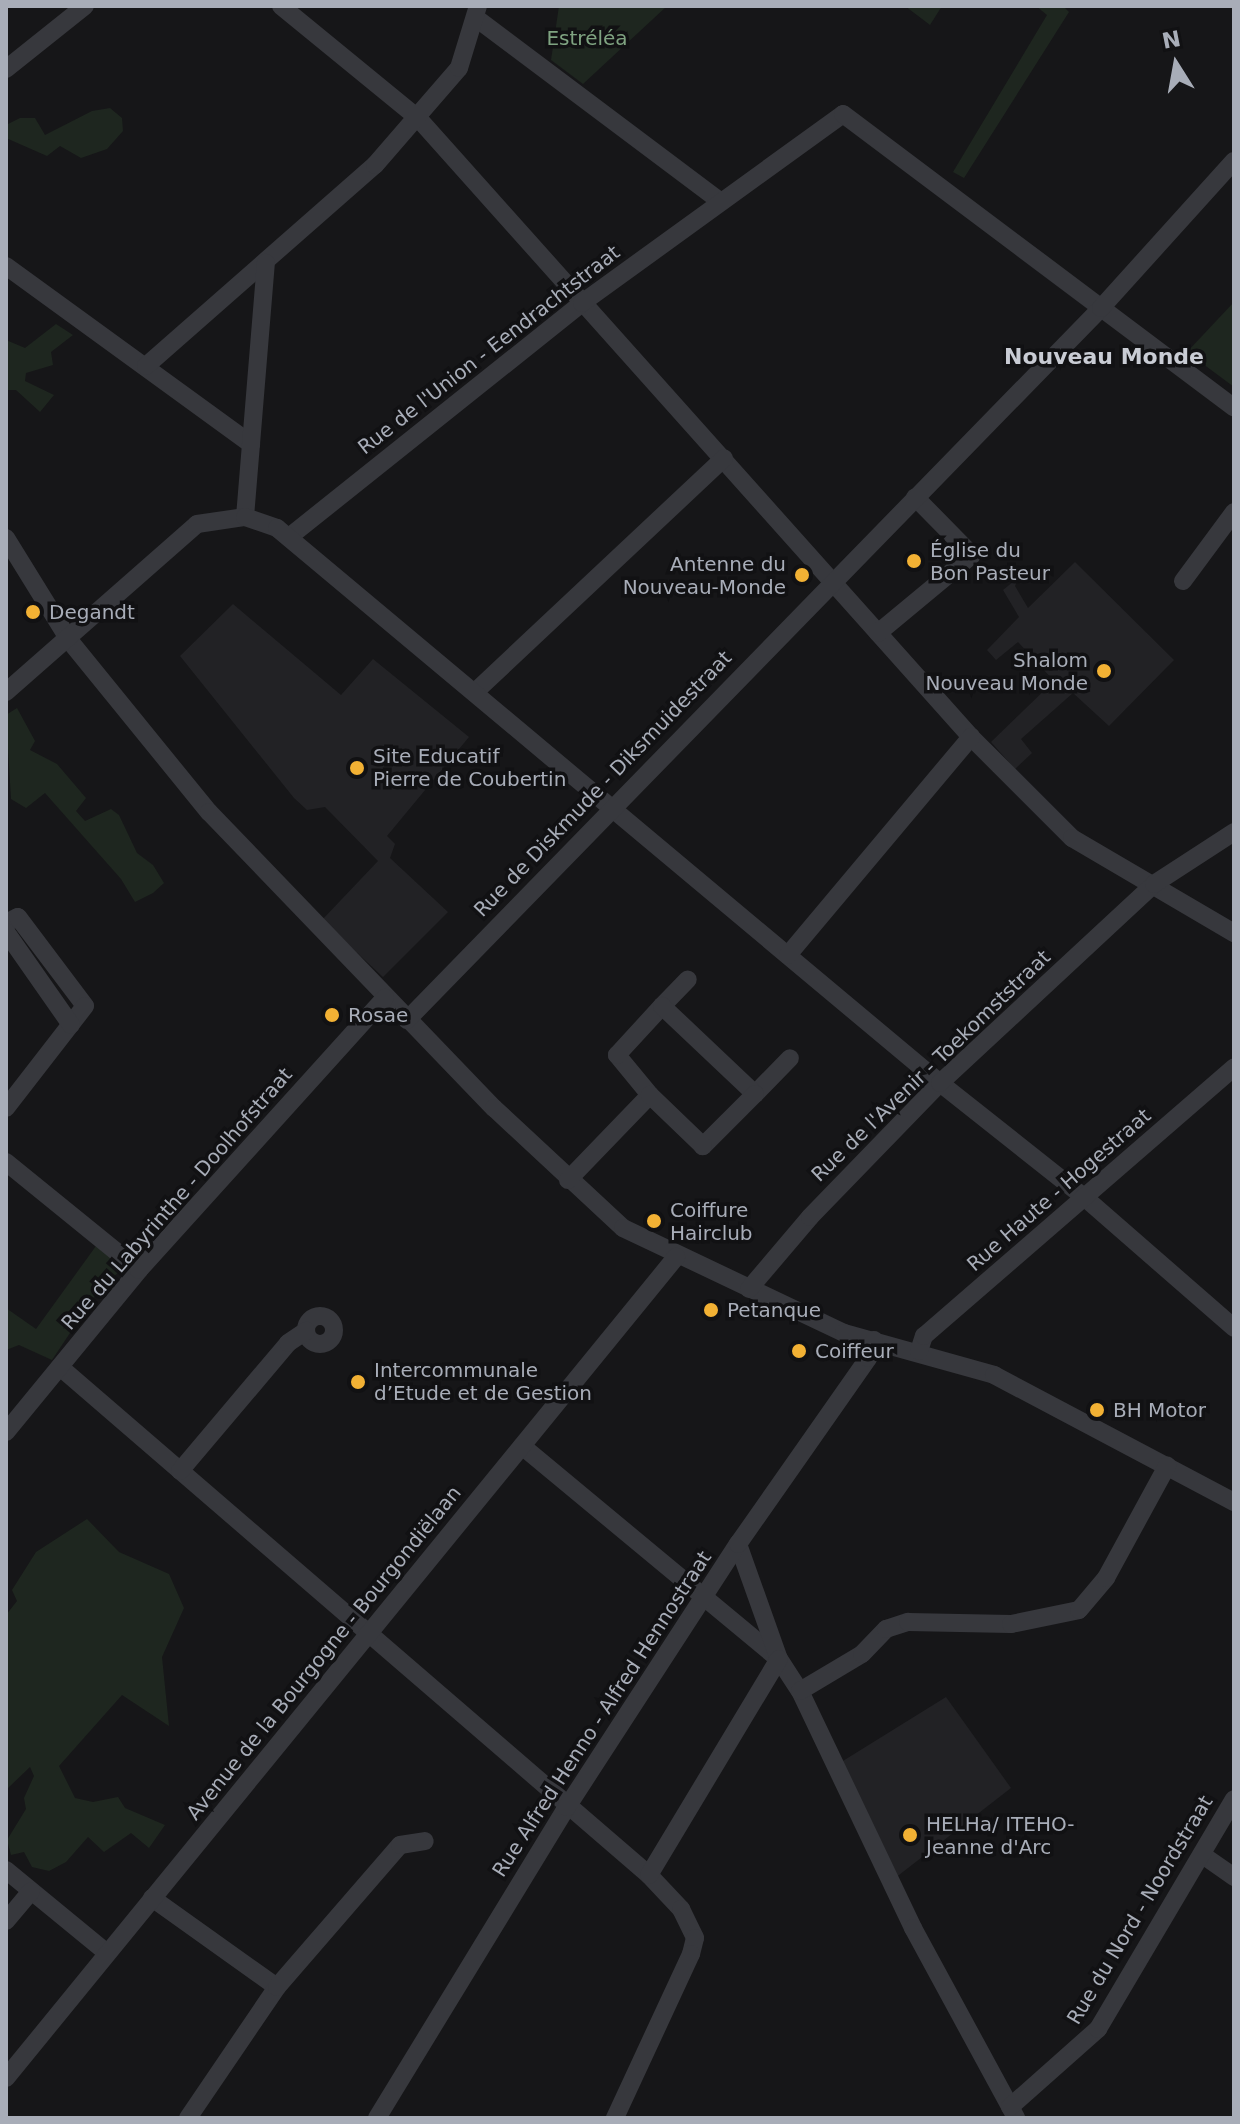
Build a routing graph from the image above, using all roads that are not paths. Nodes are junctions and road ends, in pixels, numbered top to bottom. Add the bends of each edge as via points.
1 (85, 6) edge
2 (281, 6) edge
3 (477, 12) edge
4 (6, 69) edge
5 (418, 118) junction
6 (1234, 161) edge
7 (718, 200) junction
8 (266, 263) junction
9 (6, 266) edge
10 (582, 303) junction
11 (1101, 308) junction
12 (146, 366) junction
13 (1234, 408) edge
14 (251, 444) junction
15 (724, 458) junction
16 (915, 497) junction
17 (1234, 512) edge
18 (245, 517) junction
19 (289, 537) junction
20 (6, 538) edge
21 (833, 581) junction
22 (1183, 581) dead end
23 (878, 633) junction
24 (69, 640) junction
25 (476, 691) junction
26 (6, 692) edge
27 (971, 737) junction
28 (608, 808) junction
29 (1234, 832) edge
30 (1154, 884) junction
31 (6, 923) edge
32 (6, 932) edge
33 (1234, 933) edge
34 (788, 955) junction
35 (688, 979) dead end
36 (385, 998) junction
37 (662, 1006) junction
38 (407, 1020) junction
39 (71, 1025) junction
40 (790, 1058) dead end
41 (1234, 1067) edge
42 (940, 1083) junction
43 (755, 1094) junction
44 (650, 1095) junction
45 (6, 1108) edge
46 (6, 1162) edge
47 (568, 1180) junction
48 (1084, 1197) junction
49 (676, 1257) junction
50 (139, 1270) junction
51 (749, 1289) junction
52 (1234, 1328) edge
53 (306, 1331) dead end
54 (874, 1340) junction
55 (919, 1351) junction
56 (60, 1367) junction
57 (6, 1432) edge
58 (522, 1446) junction
59 (1167, 1466) junction
60 (180, 1471) junction
61 (1198, 1484) junction
62 (1154, 1488) junction
63 (1234, 1502) edge
64 (738, 1544) junction
65 (704, 1595) junction
66 (366, 1634) junction
67 (779, 1659) junction
68 (800, 1691) junction
69 (1234, 1799) edge
70 (567, 1807) junction
71 (425, 1841) dead end
72 (1204, 1856) junction
73 (6, 1870) edge
74 (649, 1875) junction
75 (1234, 1877) edge
76 (31, 1891) junction
77 (152, 1898) junction
78 (6, 1921) edge
79 (107, 1953) junction
80 (277, 1987) junction
81 (6, 2078) edge
82 (1013, 2113) edge
83 (188, 2118) edge
84 (377, 2118) edge
85 (615, 2118) edge

1 - 4 street
2 - 5 street
3 - 5 street via 459,68
3 - 7 street
5 - 8 street via 375,165
5 - 10 street
6 - 11 street, Rue de Diskmude - Diksmuidestraat
7 - 10 street, Rue de l'Union - Eendrachtstraat
7 - 11 street, Rue de l'Union - Eendrachtstraat via 843,114
8 - 12 street
8 - 14 street
9 - 12 street
10 - 15 street
10 - 19 street, Rue de l'Union - Eendrachtstraat
11 - 13 street
11 - 16 street, Rue de Diskmude - Diksmuidestraat
12 - 14 street
14 - 18 street
15 - 21 street
15 - 25 street
16 - 21 street, Rue de Diskmude - Diksmuidestraat
16 - 23 street via 972,555
17 - 22 street
18 - 19 street
18 - 24 street via 197,524
19 - 25 street
20 - 24 street
21 - 23 street
21 - 28 street, Rue de Diskmude - Diksmuidestraat
23 - 27 street
24 - 26 street
24 - 36 street via 209,812
25 - 28 street
27 - 30 street via 1072,838
27 - 34 street
28 - 34 street
28 - 38 street, Rue de Diskmude - Diksmuidestraat
29 - 30 street, Rue de l'Avenir - Toekomststraat
30 - 33 street
30 - 42 street, Rue de l'Avenir - Toekomststraat
31 - 39 street via 18,917 85,1006
32 - 39 street
34 - 42 street
35 - 37 street
36 - 38 street
36 - 50 street, Rue du Labyrinthe - Doolhofstraat
37 - 43 street
37 - 44 street via 617,1055
38 - 47 street
39 - 45 street
40 - 43 street
41 - 48 street, Rue Haute - Hogestraat
42 - 48 street
42 - 51 street, Rue de l'Avenir - Toekomststraat via 810,1217
43 - 44 street via 703,1146
44 - 47 street
46 - 50 street
47 - 49 street via 623,1228
48 - 52 street
48 - 55 street, Rue Haute - Hogestraat via 924,1336
49 - 51 street
49 - 58 street, Avenue de la Bourgogne - Bourgondiëlaan
50 - 56 street, Rue du Labyrinthe - Doolhofstraat
51 - 54 street via 844,1333
53 - 60 street via 288,1343
54 - 55 street
54 - 64 street, Rue Alfred Henno - Alfred Hennostraat via 866,1361
55 - 59 street via 994,1375
56 - 57 street, Rue du Labyrinthe - Doolhofstraat
56 - 60 street
58 - 65 street
58 - 66 street, Avenue de la Bourgogne - Bourgondiëlaan
59 - 61 street
59 - 62 street
60 - 66 street
61 - 62 street
61 - 63 street
62 - 68 street via 1106,1578 1079,1610 1011,1624 908,1622 886,1629 862,1654
64 - 65 street, Rue Alfred Henno - Alfred Hennostraat
64 - 67 street
65 - 67 street
65 - 70 street, Rue Alfred Henno - Alfred Hennostraat
66 - 70 street
66 - 77 street, Avenue de la Bourgogne - Bourgondiëlaan
67 - 68 street
67 - 74 street
68 - 82 street via 917,1936
69 - 72 street, Rue du Nord - Noordstraat
70 - 74 street
70 - 84 street, Rue Alfred Henno - Alfred Hennostraat
71 - 80 street via 400,1845
72 - 75 street
72 - 82 street, Rue du Nord - Noordstraat via 1098,2029
73 - 76 street
74 - 85 street via 681,1909 695,1938
76 - 78 street
76 - 79 street
77 - 79 street, Avenue de la Bourgogne - Bourgondiëlaan
77 - 80 street
79 - 81 street, Avenue de la Bourgogne - Bourgondiëlaan
80 - 83 street

